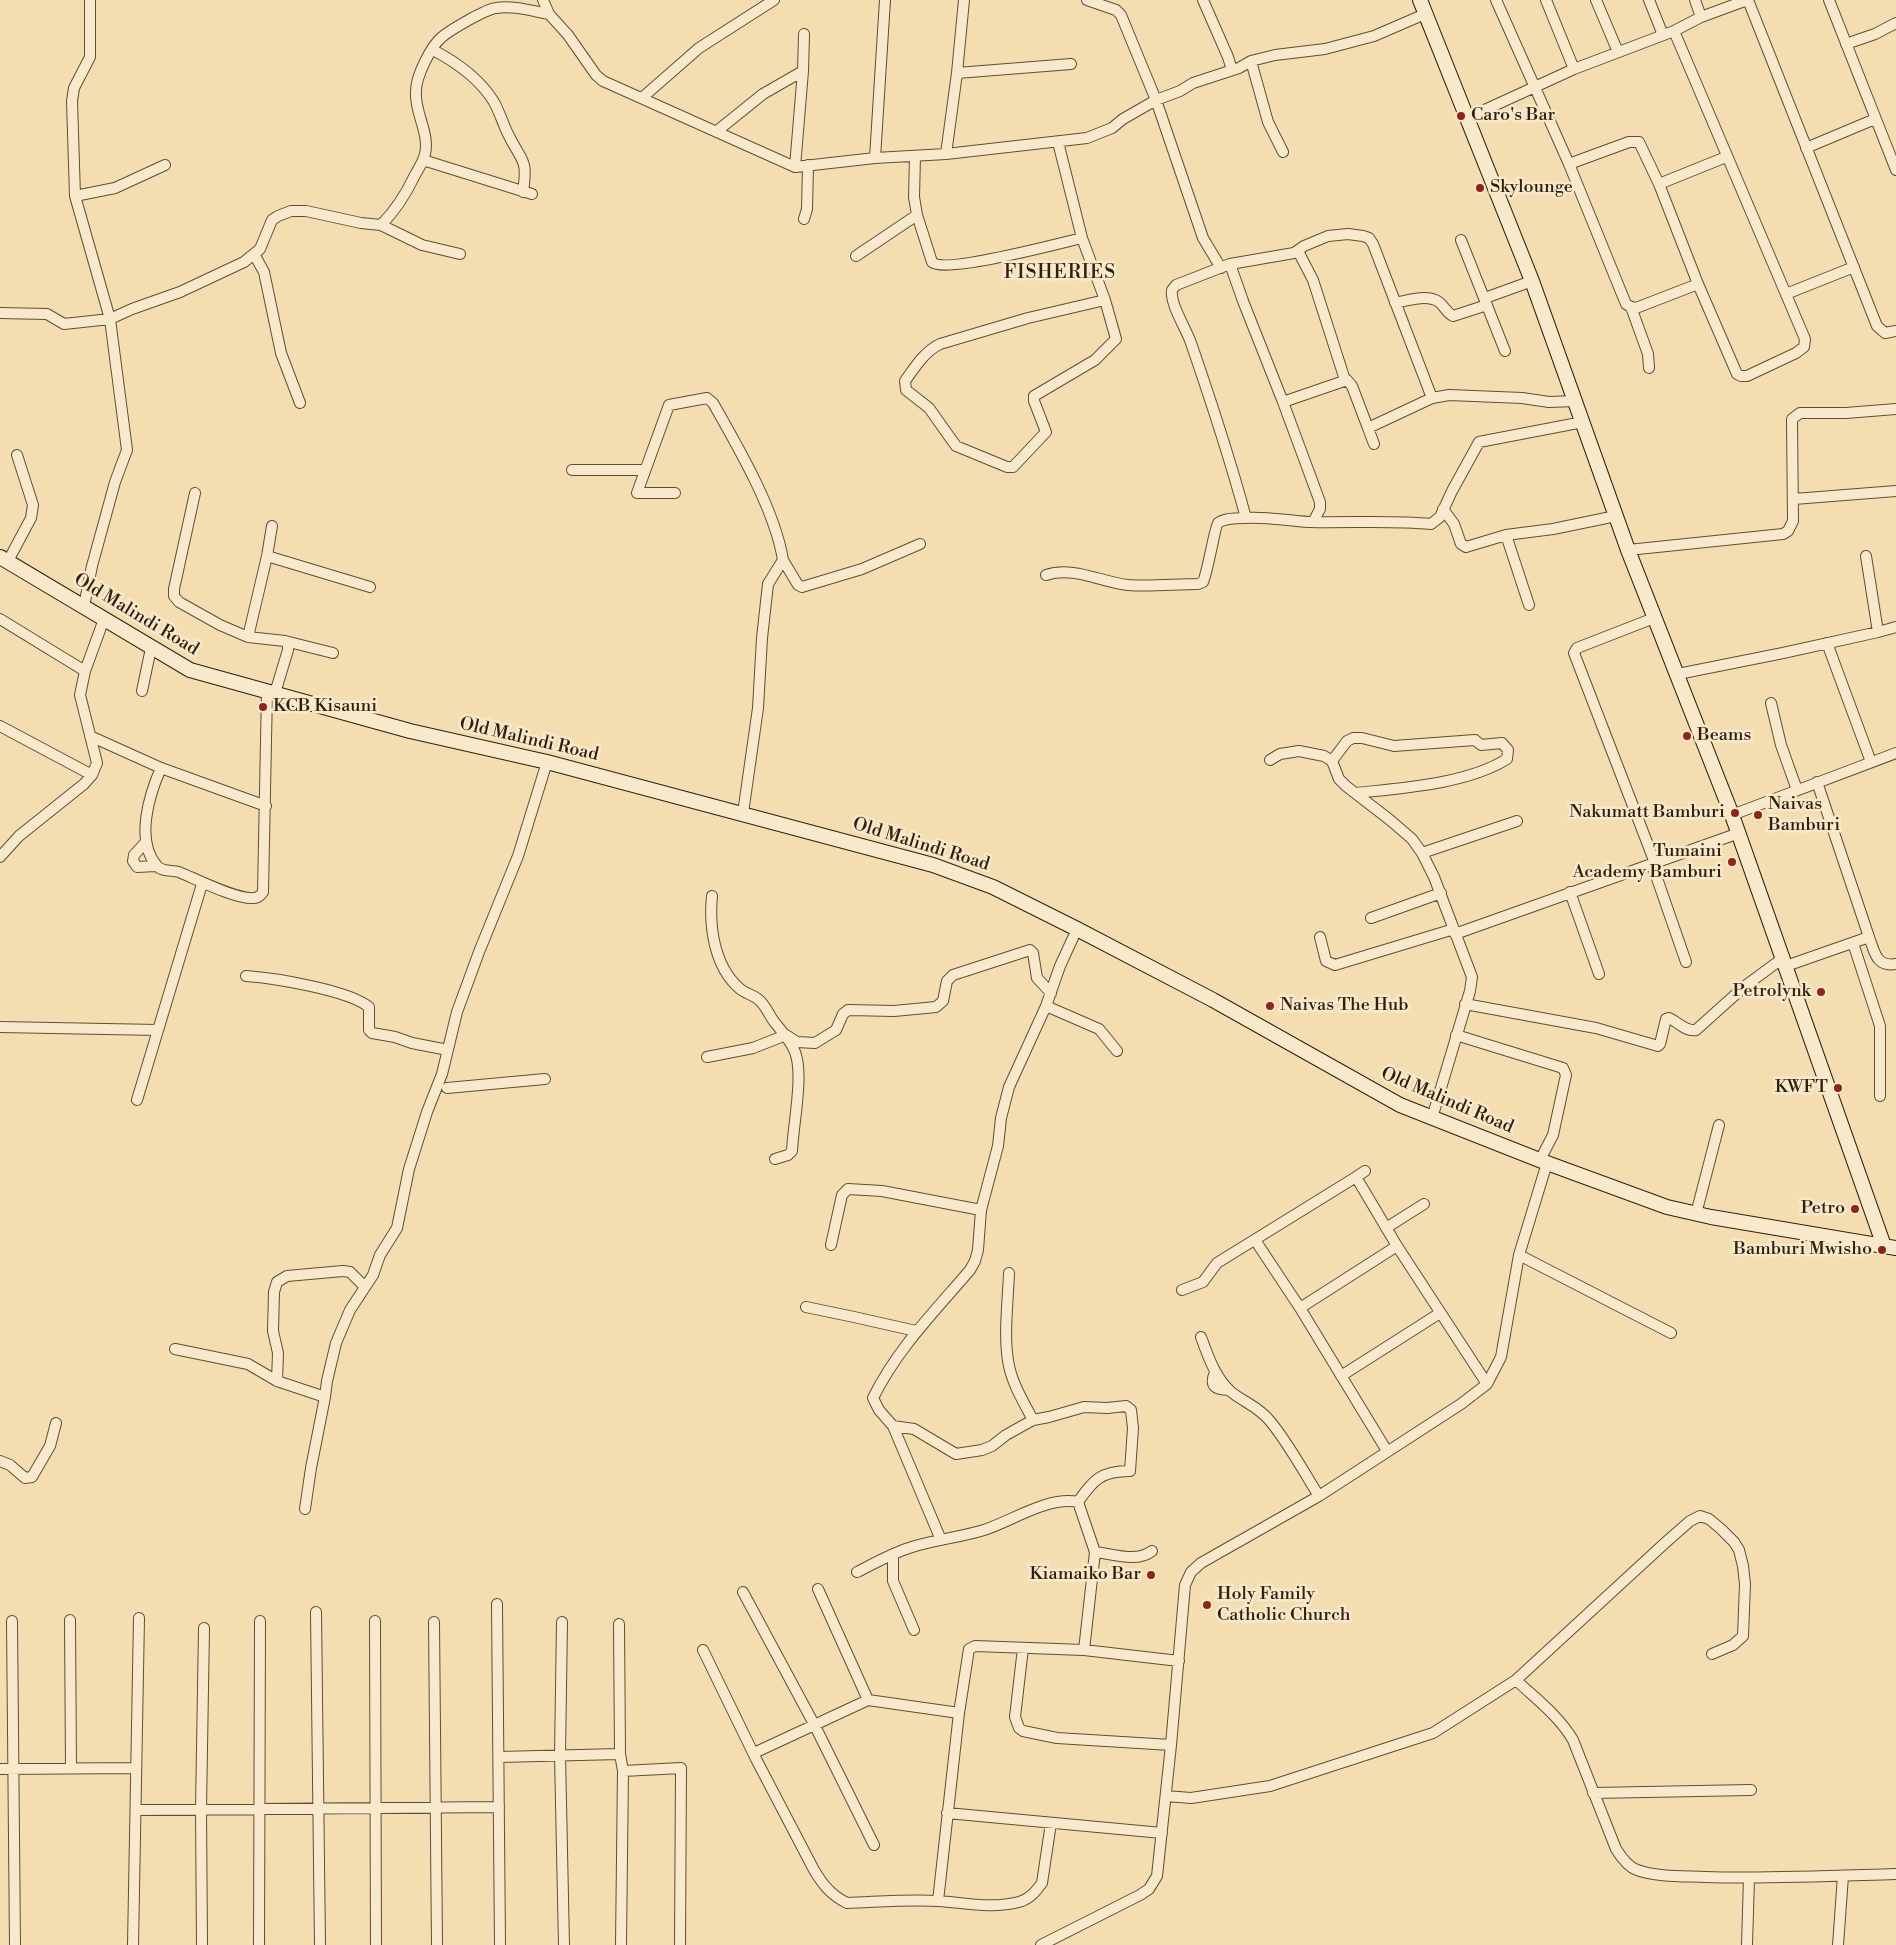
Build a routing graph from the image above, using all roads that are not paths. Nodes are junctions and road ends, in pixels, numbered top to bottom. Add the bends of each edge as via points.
1 (90, 0) edge
2 (543, 0) edge
3 (774, 0) edge
4 (885, 0) edge
5 (964, 0) edge
6 (1203, 0) edge
7 (1420, 0) edge
8 (1496, 0) edge
9 (1546, 0) edge
10 (1596, 0) edge
11 (1649, 0) edge
12 (1695, 0) edge
13 (1748, 0) edge
14 (1829, 0) edge
15 (1093, 1) edge
16 (549, 14) junction
17 (1426, 14) junction
18 (1701, 17) junction
19 (1896, 23) edge
20 (1674, 31) junction
21 (804, 34) dead end
22 (1663, 35) junction
23 (1846, 44) junction
24 (433, 50) junction
25 (1618, 52) junction
26 (1251, 62) junction
27 (1071, 64) dead end
28 (1232, 70) junction
29 (1574, 70) junction
30 (803, 71) junction
31 (957, 74) junction
32 (1535, 87) junction
33 (643, 97) junction
34 (1156, 100) junction
35 (1467, 118) junction
36 (1875, 119) junction
37 (717, 131) junction
38 (1058, 142) junction
39 (1806, 148) junction
40 (1283, 152) dead end
41 (946, 154) junction
42 (915, 156) junction
43 (1726, 157) junction
44 (875, 158) junction
45 (423, 160) junction
46 (1570, 164) junction
47 (165, 165) dead end
48 (808, 165) junction
49 (795, 167) junction
50 (1896, 170) edge
51 (1659, 184) junction
52 (75, 196) junction
53 (917, 214) junction
54 (804, 219) dead end
55 (381, 225) junction
56 (1082, 238) junction
57 (1461, 240) dead end
58 (1298, 251) junction
59 (254, 254) junction
60 (460, 254) dead end
61 (856, 256) dead end
62 (1226, 266) junction
63 (1854, 267) junction
64 (1532, 281) junction
65 (1698, 284) junction
66 (1786, 294) junction
67 (1105, 300) junction
68 (1395, 302) junction
69 (1486, 302) junction
70 (1631, 307) junction
71 (0, 313) edge
72 (110, 319) junction
73 (1896, 330) edge
74 (1505, 351) dead end
75 (1650, 368) dead end
76 (1345, 380) junction
77 (1432, 398) junction
78 (1575, 401) junction
79 (1284, 402) junction
80 (300, 403) dead end
81 (1896, 409) edge
82 (1583, 422) junction
83 (1368, 428) junction
84 (1374, 444) dead end
85 (17, 456) dead end
86 (572, 470) dead end
87 (645, 470) junction
88 (1896, 491) edge
89 (195, 493) dead end
90 (676, 493) dead end
91 (1794, 499) junction
92 (1443, 510) junction
93 (1616, 516) junction
94 (1246, 518) junction
95 (1313, 522) junction
96 (272, 526) dead end
97 (1506, 535) junction
98 (920, 544) dead end
99 (1628, 550) junction
100 (268, 556) junction
101 (1866, 556) dead end
102 (4, 559) edge
103 (783, 560) junction
104 (1046, 576) dead end
105 (370, 587) dead end
106 (1529, 605) dead end
107 (84, 606) junction
108 (1654, 618) junction
109 (0, 619) edge
110 (104, 619) junction
111 (1896, 627) edge
112 (1878, 632) junction
113 (248, 637) junction
114 (285, 641) junction
115 (1827, 644) junction
116 (151, 648) junction
117 (333, 654) dead end
118 (85, 671) junction
119 (1678, 674) junction
120 (142, 691) dead end
121 (271, 692) junction
122 (1771, 703) dead end
123 (0, 726) edge
124 (90, 736) junction
125 (1895, 757) edge
126 (1270, 760) dead end
127 (1332, 761) junction
128 (547, 762) junction
129 (1871, 762) junction
130 (161, 768) junction
131 (92, 775) junction
132 (1817, 782) junction
133 (1797, 790) junction
134 (1356, 794) junction
135 (266, 806) junction
136 (743, 813) junction
137 (1732, 815) junction
138 (1517, 821) dead end
139 (1739, 833) junction
140 (145, 844) junction
141 (1422, 853) junction
142 (0, 857) edge
143 (1654, 864) junction
144 (156, 866) junction
145 (202, 884) junction
146 (1570, 892) junction
147 (1441, 894) junction
148 (712, 896) dead end
149 (1371, 918) dead end
150 (1077, 929) junction
151 (1454, 932) junction
152 (1320, 937) dead end
153 (1869, 937) junction
154 (1853, 943) junction
155 (1686, 962) dead end
156 (1784, 962) junction
157 (1896, 964) edge
158 (1599, 974) dead end
159 (246, 976) dead end
160 (1051, 993) junction
161 (1465, 1004) junction
162 (1046, 1006) junction
163 (0, 1027) edge
164 (158, 1030) junction
165 (786, 1035) junction
166 (1456, 1035) junction
167 (448, 1050) junction
168 (1117, 1051) dead end
169 (707, 1057) dead end
170 (545, 1079) dead end
171 (447, 1088) dead end
172 (1880, 1096) dead end
173 (137, 1100) dead end
174 (1432, 1118) junction
175 (1719, 1125) dead end
176 (775, 1159) dead end
177 (1543, 1162) junction
178 (1365, 1171) dead end
179 (1356, 1177) junction
180 (1424, 1204) dead end
181 (982, 1210) junction
182 (1696, 1214) junction
183 (1386, 1228) junction
184 (1255, 1240) junction
185 (831, 1245) dead end
186 (1397, 1246) junction
187 (1890, 1247) edge
188 (1519, 1255) junction
189 (1009, 1273) dead end
190 (365, 1287) junction
191 (1182, 1290) dead end
192 (806, 1307) dead end
193 (1300, 1308) junction
194 (1440, 1313) junction
195 (916, 1332) junction
196 (1671, 1333) dead end
197 (1201, 1336) dead end
198 (175, 1349) dead end
199 (1342, 1376) junction
200 (277, 1381) junction
201 (1487, 1384) junction
202 (325, 1397) junction
203 (1033, 1420) junction
204 (56, 1423) dead end
205 (893, 1426) junction
206 (1387, 1451) junction
207 (0, 1461) edge
208 (1318, 1496) junction
209 (1078, 1502) junction
210 (305, 1509) dead end
211 (941, 1540) junction
212 (1152, 1551) dead end
213 (1096, 1552) junction
214 (893, 1555) junction
215 (857, 1572) dead end
216 (818, 1589) dead end
217 (743, 1592) dead end
218 (497, 1604) dead end
219 (316, 1612) dead end
220 (139, 1618) dead end
221 (70, 1620) dead end
222 (12, 1621) dead end
223 (260, 1621) dead end
224 (375, 1621) dead end
225 (434, 1622) dead end
226 (562, 1622) dead end
227 (619, 1624) dead end
228 (204, 1628) dead end
229 (914, 1630) dead end
230 (1023, 1648) junction
231 (703, 1650) dead end
232 (1084, 1650) junction
233 (1712, 1654) dead end
234 (1179, 1662) junction
235 (1516, 1680) junction
236 (868, 1700) junction
237 (959, 1712) junction
238 (815, 1726) junction
239 (1171, 1746) junction
240 (754, 1753) junction
241 (620, 1754) junction
242 (560, 1755) junction
243 (499, 1757) junction
244 (12, 1768) junction
245 (70, 1768) junction
246 (136, 1768) junction
247 (0, 1769) edge
248 (623, 1771) junction
249 (1751, 1790) dead end
250 (1593, 1793) junction
251 (1166, 1796) junction
252 (498, 1807) junction
253 (318, 1808) junction
254 (375, 1808) junction
255 (434, 1808) junction
256 (201, 1809) junction
257 (258, 1809) junction
258 (137, 1810) junction
259 (947, 1813) junction
260 (1050, 1823) junction
261 (1162, 1833) junction
262 (874, 1845) dead end
263 (1896, 1874) edge
264 (1843, 1876) junction
265 (1749, 1878) junction
266 (938, 1901) junction
267 (15, 1945) edge
268 (133, 1945) edge
269 (202, 1945) edge
270 (259, 1945) edge
271 (320, 1945) edge
272 (376, 1945) edge
273 (437, 1945) edge
274 (500, 1945) edge
275 (564, 1945) edge
276 (621, 1945) edge
277 (680, 1945) edge
278 (1041, 1945) edge
279 (1747, 1945) edge
280 (1838, 1945) edge

1 - 52 street via 90,57 74,88 72,102
2 - 16 street
3 - 33 street via 699,48
4 - 44 street
5 - 31 street
6 - 28 street
7 - 17 main road
8 - 32 street
9 - 29 street
10 - 25 street
11 - 22 street
12 - 18 street
13 - 18 street
13 - 39 street
14 - 23 street
15 - 34 street via 1121,15
16 - 24 street via 496,8 442,36
16 - 33 street via 596,75
17 - 26 street via 1374,36
17 - 35 main road
18 - 20 street
19 - 23 street
20 - 22 street
20 - 43 street
21 - 30 street
22 - 25 street
23 - 36 street
24 - 45 street via 416,90 426,146
24 - 45 street via 464,70 495,104 525,162 528,193
25 - 29 street
26 - 28 street
26 - 40 street via 1268,122
27 - 31 street
28 - 34 street
29 - 32 street
30 - 37 street via 763,94
30 - 49 street
31 - 41 street
32 - 35 street
32 - 46 street
33 - 37 street
34 - 38 street via 1104,132
34 - 62 street via 1203,238
35 - 64 main road
36 - 39 street
36 - 50 street
37 - 49 street
38 - 41 street
38 - 56 street
39 - 63 street
41 - 42 street
42 - 44 street
42 - 53 street
43 - 51 street
43 - 66 street
44 - 48 street
45 - 55 street via 398,207
46 - 51 street via 1636,142 1641,145
46 - 70 street via 1622,297
47 - 52 street via 115,188
48 - 49 street
48 - 54 street
51 - 65 street
52 - 72 street
53 - 56 street via 935,265 959,264
53 - 61 street
55 - 59 street via 291,211 272,220 260,249
55 - 60 street via 422,245
56 - 67 street
57 - 69 street
58 - 62 street
58 - 68 street via 1328,236 1348,234 1368,238 1374,244
58 - 76 street via 1313,280
59 - 72 street via 226,271
59 - 80 street via 264,272 281,353
62 - 79 street
62 - 94 street via 1176,285 1171,295 1204,380
63 - 66 street
63 - 73 street via 1878,326 1885,332
64 - 69 street
64 - 78 main road
65 - 66 street via 1734,369 1744,377 1804,347 1805,339
65 - 70 street via 1636,308
67 - 67 street via 1116,339 1095,360 1034,396 1046,432 1013,467 956,446 929,408 906,390 905,381 919,361 940,344
68 - 69 street via 1428,298 1436,300 1453,316
68 - 77 street
69 - 74 street
70 - 75 street
71 - 72 street via 47,314 64,324
72 - 107 street via 127,450 115,482
76 - 79 street
76 - 83 street via 1352,386
77 - 78 street via 1449,395
77 - 83 street
78 - 82 main road
79 - 95 street via 1320,502
81 - 91 street via 1800,413 1795,416 1791,426
82 - 92 street via 1479,442
82 - 93 main road
83 - 84 street
85 - 102 street via 33,505 31,518
86 - 87 street
87 - 90 street via 636,492
87 - 103 street via 669,405 708,398 743,457 768,512
88 - 91 street
89 - 113 street via 174,596 220,625
91 - 99 street via 1793,521 1783,534
92 - 95 street via 1431,524
92 - 97 street via 1454,524 1464,547
93 - 97 street
93 - 99 main road
94 - 95 street
94 - 104 street via 1217,525 1205,577 1198,584 1129,585 1067,572
96 - 100 street
97 - 106 street
98 - 103 street via 862,569 802,587
99 - 108 main road
100 - 105 street
100 - 113 street
101 - 112 street
102 - 107 main road, Old Malindi Road
103 - 136 street via 768,584 758,708
107 - 110 main road, Old Malindi Road
108 - 119 main road
108 - 143 street via 1577,648 1574,654
109 - 118 street
110 - 116 main road, Old Malindi Road
110 - 118 street
111 - 112 street
112 - 115 street
113 - 114 street
114 - 117 street
114 - 121 street via 288,650
115 - 119 street
115 - 129 street
116 - 120 street
116 - 121 main road, Old Malindi Road via 190,670
118 - 124 street via 80,695
119 - 137 main road
121 - 128 main road, Old Malindi Road via 410,731
121 - 135 street
122 - 133 street
123 - 131 street
124 - 130 street
124 - 131 street via 97,763
125 - 129 street
126 - 127 street via 1299,750
127 - 134 street via 1339,778
127 - 134 street via 1353,738 1394,746 1475,740 1481,745 1502,742 1508,750 1507,759 1469,774 1403,789
128 - 136 main road, Old Malindi Road
128 - 167 street via 518,856 457,1012
129 - 132 street
130 - 135 street
130 - 140 street via 151,791
131 - 142 street via 19,836
132 - 133 street
132 - 153 street
133 - 137 street
134 - 141 street via 1412,839
135 - 145 street via 264,892 255,898 246,898
136 - 150 main road, Old Malindi Road via 933,865 993,887
137 - 139 main road
138 - 141 street
139 - 143 street
139 - 156 main road
140 - 144 street
140 - 144 street via 134,855 133,861 137,867
141 - 147 street
143 - 146 street
143 - 155 street
144 - 145 street
145 - 164 street
146 - 151 street
146 - 158 street
147 - 149 street
147 - 151 street
148 - 165 street via 711,922 722,966 739,988 760,1000
150 - 160 street
150 - 174 main road, Old Malindi Road via 1213,1000 1378,1095
151 - 152 street via 1335,965 1326,961
151 - 161 street via 1472,977
153 - 154 street
153 - 157 street via 1880,962
154 - 156 street
154 - 172 street via 1880,1026
156 - 161 street via 1745,986 1696,1030 1688,1031 1674,1020 1666,1019 1658,1046 1596,1028
156 - 187 main road
159 - 167 street via 340,993 369,1007 369,1030 372,1033
160 - 162 street
160 - 165 street via 1037,978 1030,950 953,975 947,982 943,1001 936,1007 894,1011 848,1010 836,1030 815,1043 797,1042
161 - 166 street
162 - 168 street via 1099,1030
162 - 181 street via 1009,1087
163 - 164 street
164 - 173 street
165 - 169 street via 753,1048
165 - 176 street via 796,1053 798,1070 795,1127 791,1154
166 - 174 street
166 - 177 street via 1565,1070 1553,1135
167 - 190 street via 409,1169 398,1228 380,1255
170 - 171 street
174 - 177 main road, Old Malindi Road
175 - 182 street
177 - 182 main road, Old Malindi Road via 1667,1207
177 - 188 street
178 - 179 street
179 - 183 street
179 - 184 street
180 - 183 street
181 - 185 street via 882,1191 848,1189 842,1194
181 - 195 street via 975,1261
182 - 187 main road, Old Malindi Road
183 - 186 street
184 - 191 street via 1217,1263 1203,1282
184 - 193 street
186 - 193 street
186 - 194 street
188 - 196 street
188 - 201 street via 1501,1357
189 - 203 street via 1009,1366
190 - 200 street via 350,1272 343,1271 287,1276 277,1282 273,1331 279,1361
190 - 202 street via 350,1310 336,1343
192 - 195 street
193 - 199 street
194 - 199 street
194 - 201 street
195 - 205 street via 889,1368 874,1398 878,1410
197 - 208 street via 1215,1372 1229,1390 1269,1419
198 - 200 street via 248,1364
199 - 206 street
200 - 202 street
201 - 206 street
202 - 210 street
203 - 205 street via 982,1450 956,1454 914,1429
203 - 209 street via 1084,1407 1130,1408 1133,1428 1130,1471 1104,1474 1087,1488
204 - 207 street via 50,1446 32,1477 25,1478
205 - 211 street
206 - 208 street
208 - 234 street via 1211,1557 1192,1572 1186,1586
209 - 211 street via 1057,1502 985,1530
209 - 213 street
211 - 214 street
212 - 213 street via 1139,1558
213 - 232 street
214 - 215 street
214 - 229 street via 893,1581
216 - 236 street
217 - 238 street
218 - 243 street
219 - 253 street
220 - 246 street
221 - 245 street
222 - 244 street
223 - 257 street
224 - 254 street
225 - 255 street
226 - 242 street
227 - 241 street
228 - 256 street
230 - 232 street
230 - 237 street via 975,1646 969,1649
230 - 239 street via 1015,1717 1023,1731 1057,1738
231 - 240 street
232 - 234 street
233 - 235 street via 1733,1645 1742,1636 1743,1566 1734,1542 1709,1519 1700,1516 1690,1521
234 - 239 street
235 - 250 street via 1568,1732
235 - 251 street via 1433,1733 1270,1786 1191,1798
236 - 237 street
236 - 238 street
237 - 259 street
238 - 240 street
238 - 262 street
239 - 251 street
240 - 266 street via 814,1870 834,1896 847,1903
241 - 242 street
241 - 248 street
242 - 243 street
242 - 275 street
243 - 252 street
244 - 245 street
244 - 247 street
244 - 267 street
245 - 246 street
246 - 258 street
248 - 276 street
248 - 277 street via 681,1768
249 - 250 street
250 - 265 street via 1616,1849 1631,1867 1682,1876
251 - 261 street
252 - 255 street
252 - 274 street
253 - 254 street
253 - 257 street
253 - 271 street
254 - 255 street
254 - 272 street
255 - 273 street
256 - 257 street
256 - 258 street
256 - 269 street
257 - 270 street
258 - 268 street
259 - 260 street
259 - 266 street
260 - 261 street
260 - 266 street via 1042,1883 1027,1899 986,1906
261 - 278 street via 1156,1876 1149,1889
263 - 264 street
264 - 265 street
264 - 280 street
265 - 279 street

